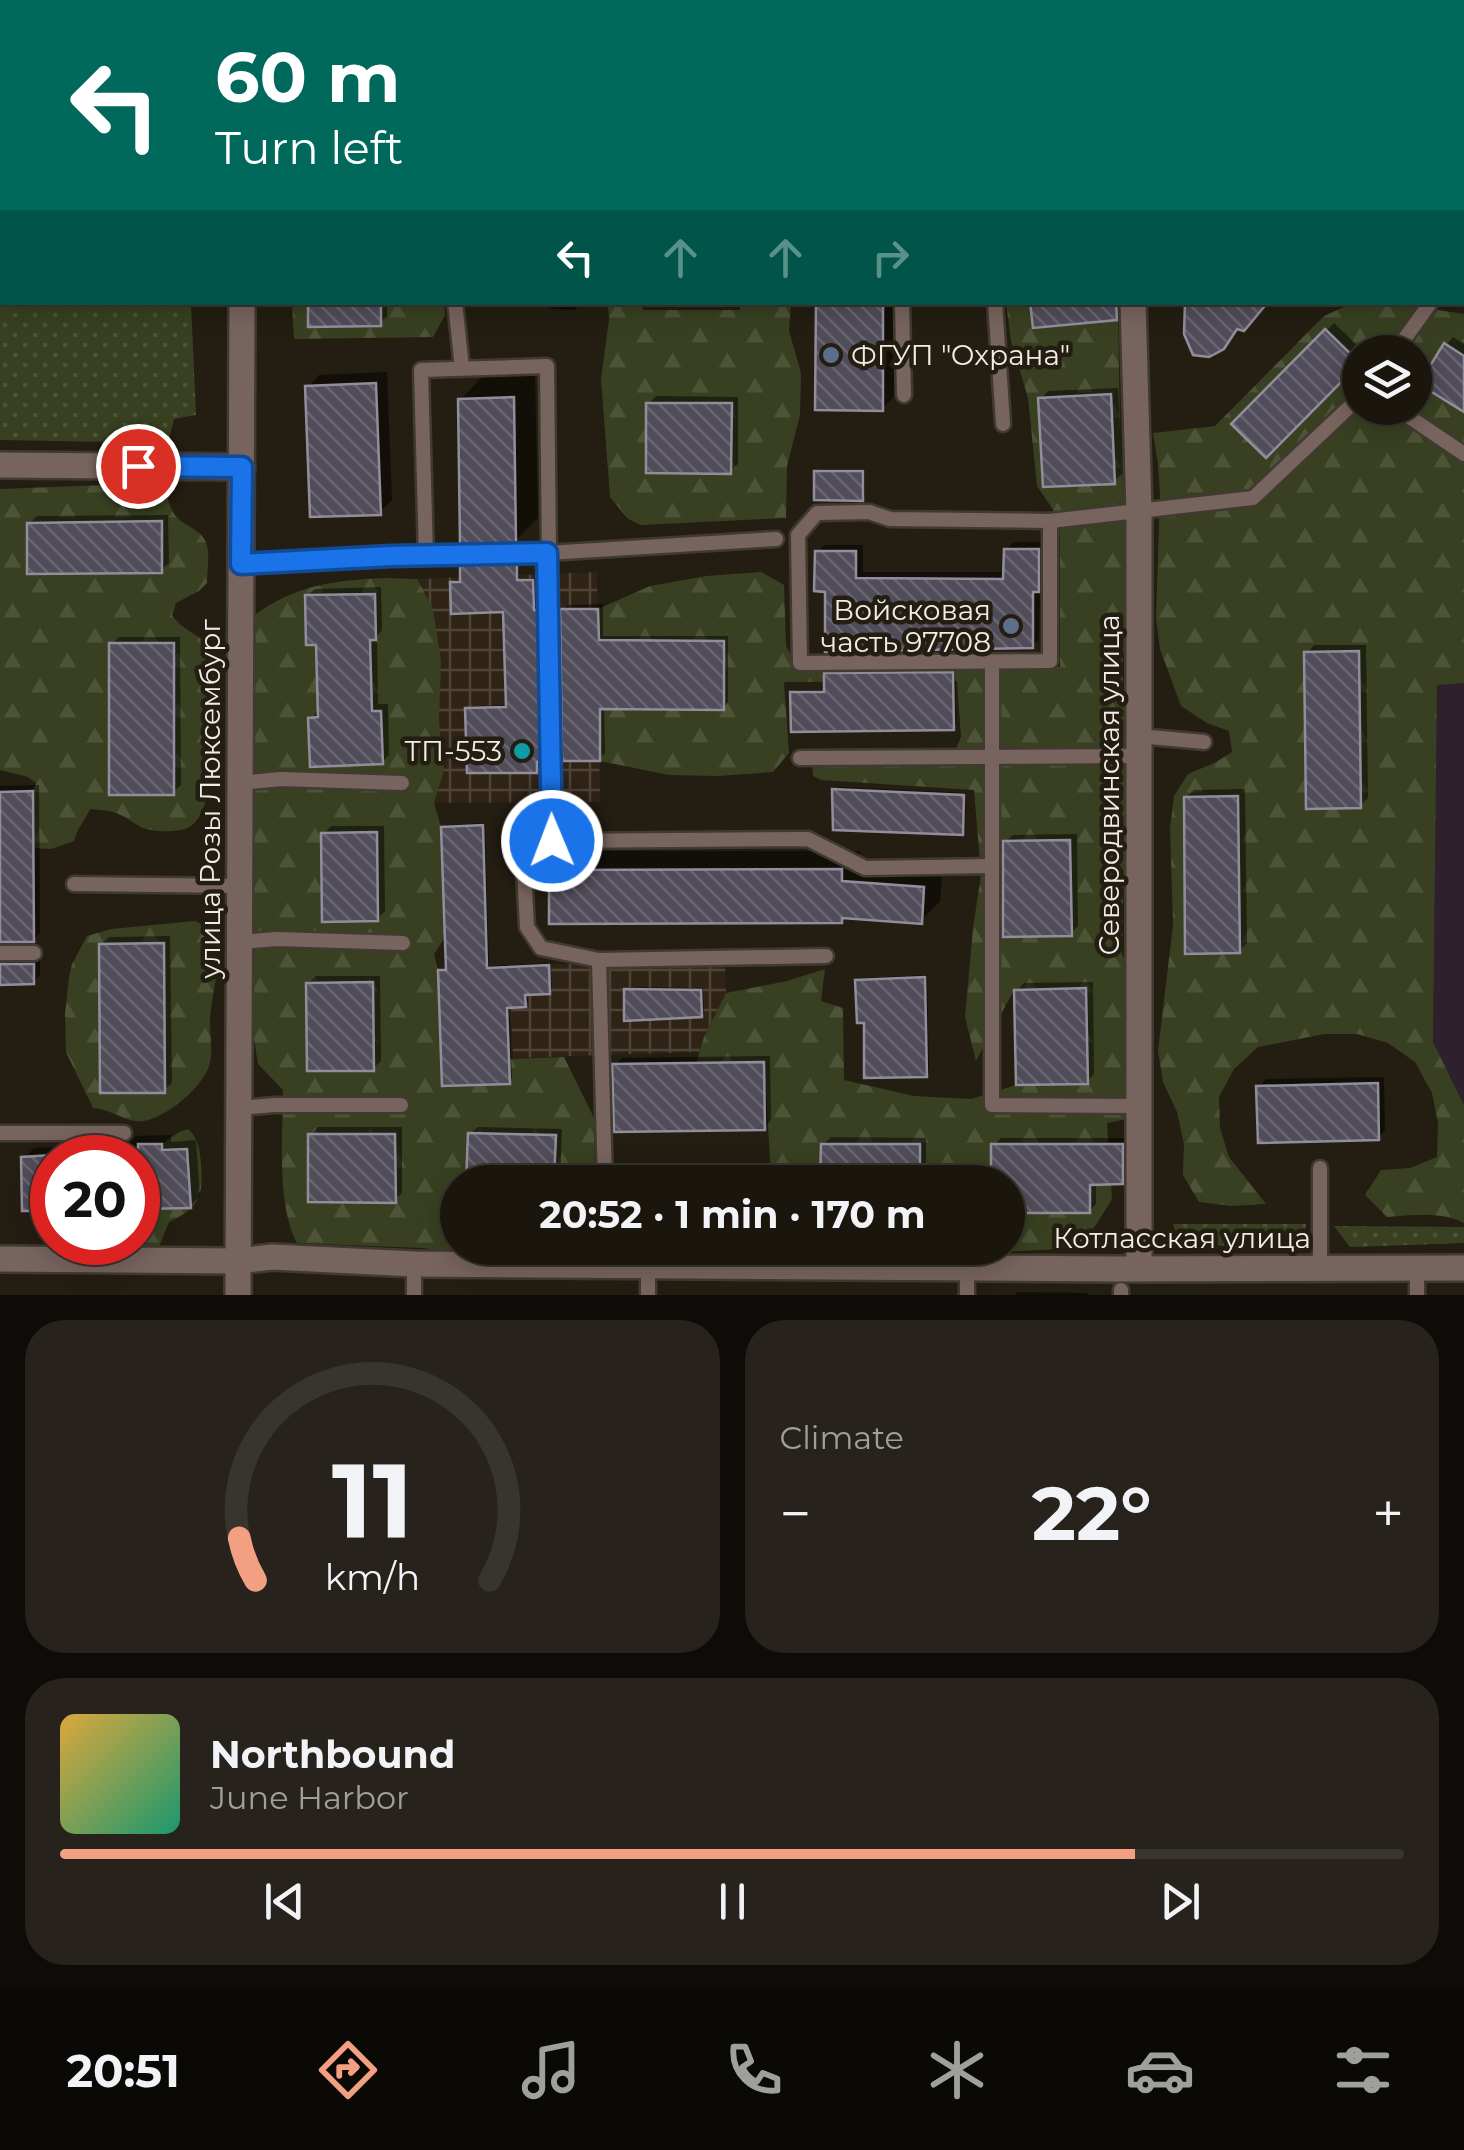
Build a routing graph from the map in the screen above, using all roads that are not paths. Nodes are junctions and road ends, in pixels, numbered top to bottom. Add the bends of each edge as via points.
1 (242, 305) edge
2 (454, 305) edge
3 (902, 305) edge
4 (994, 305) edge
5 (1133, 305) edge
6 (1429, 305) edge
7 (1407, 335) edge
8 (462, 368) junction
9 (904, 395) dead end
10 (1342, 414) edge
11 (1003, 424) dead end
12 (1421, 425) edge
13 (1464, 454) edge
14 (0, 465) edge
15 (242, 467) junction
16 (1139, 512) junction
17 (1050, 521) junction
18 (776, 538) dead end
19 (547, 553) junction
20 (426, 558) junction
21 (241, 564) junction
22 (992, 662) junction
23 (1204, 742) dead end
24 (1139, 746) junction
25 (992, 756) junction
26 (800, 758) dead end
27 (240, 782) junction
28 (402, 783) dead end
29 (552, 841) junction
30 (992, 866) junction
31 (74, 884) dead end
32 (240, 886) junction
33 (240, 942) junction
34 (403, 943) dead end
35 (0, 953) edge
36 (34, 953) dead end
37 (826, 956) dead end
38 (599, 960) junction
39 (401, 1106) dead end
40 (1139, 1106) junction
41 (239, 1108) junction
42 (0, 1133) edge
43 (124, 1133) dead end
44 (605, 1165) edge
45 (1320, 1168) dead end
46 (0, 1258) edge
47 (238, 1261) junction
48 (440, 1263) edge
49 (414, 1264) junction
50 (648, 1265) edge
51 (728, 1265) edge
52 (966, 1268) junction
53 (1139, 1268) junction
54 (1320, 1268) junction
55 (1417, 1268) junction
56 (1464, 1268) edge
57 (238, 1295) edge
58 (414, 1295) edge
59 (648, 1295) edge
60 (967, 1295) edge
61 (1417, 1295) edge

1 - 15 street, улица Розы Люксембург
2 - 8 lane
3 - 9 lane
4 - 11 lane
5 - 16 street, Северодвинская улица
6 - 7 lane
8 - 19 lane via 547,366
8 - 20 lane via 421,370
10 - 16 lane via 1253,498
12 - 13 lane
14 - 15 street
15 - 21 street, улица Розы Люксембург
16 - 17 lane
16 - 24 street, Северодвинская улица
17 - 22 lane via 1050,660
17 - 22 lane via 817,513 798,535 800,663
18 - 19 lane
19 - 20 lane
19 - 29 lane
20 - 21 lane
21 - 27 street, улица Розы Люксембург
22 - 25 lane
23 - 24 lane
24 - 25 lane
24 - 40 street, Северодвинская улица
25 - 26 lane
25 - 30 lane
27 - 28 lane
27 - 32 street, улица Розы Люксембург
29 - 30 lane via 808,839 864,868
29 - 38 lane via 532,855 524,871 527,927 540,948
30 - 40 lane via 992,1105
31 - 32 lane
32 - 33 street, улица Розы Люксембург
33 - 34 lane
33 - 41 street, улица Розы Люксембург
35 - 36 lane
37 - 38 lane
38 - 44 lane
39 - 41 lane
40 - 53 street, Северодвинская улица
41 - 47 street, улица Розы Люксембург
42 - 43 lane
45 - 54 lane
46 - 47 street, Котласская улица
47 - 49 street, Котласская улица
47 - 57 street, улица Розы Люксембург
48 - 49 street, Котласская улица
49 - 58 lane
50 - 59 lane
51 - 52 street, Котласская улица
52 - 53 street, Котласская улица
52 - 60 lane
53 - 54 street, Котласская улица
54 - 55 street, Котласская улица
55 - 56 street, Котласская улица
55 - 61 lane

